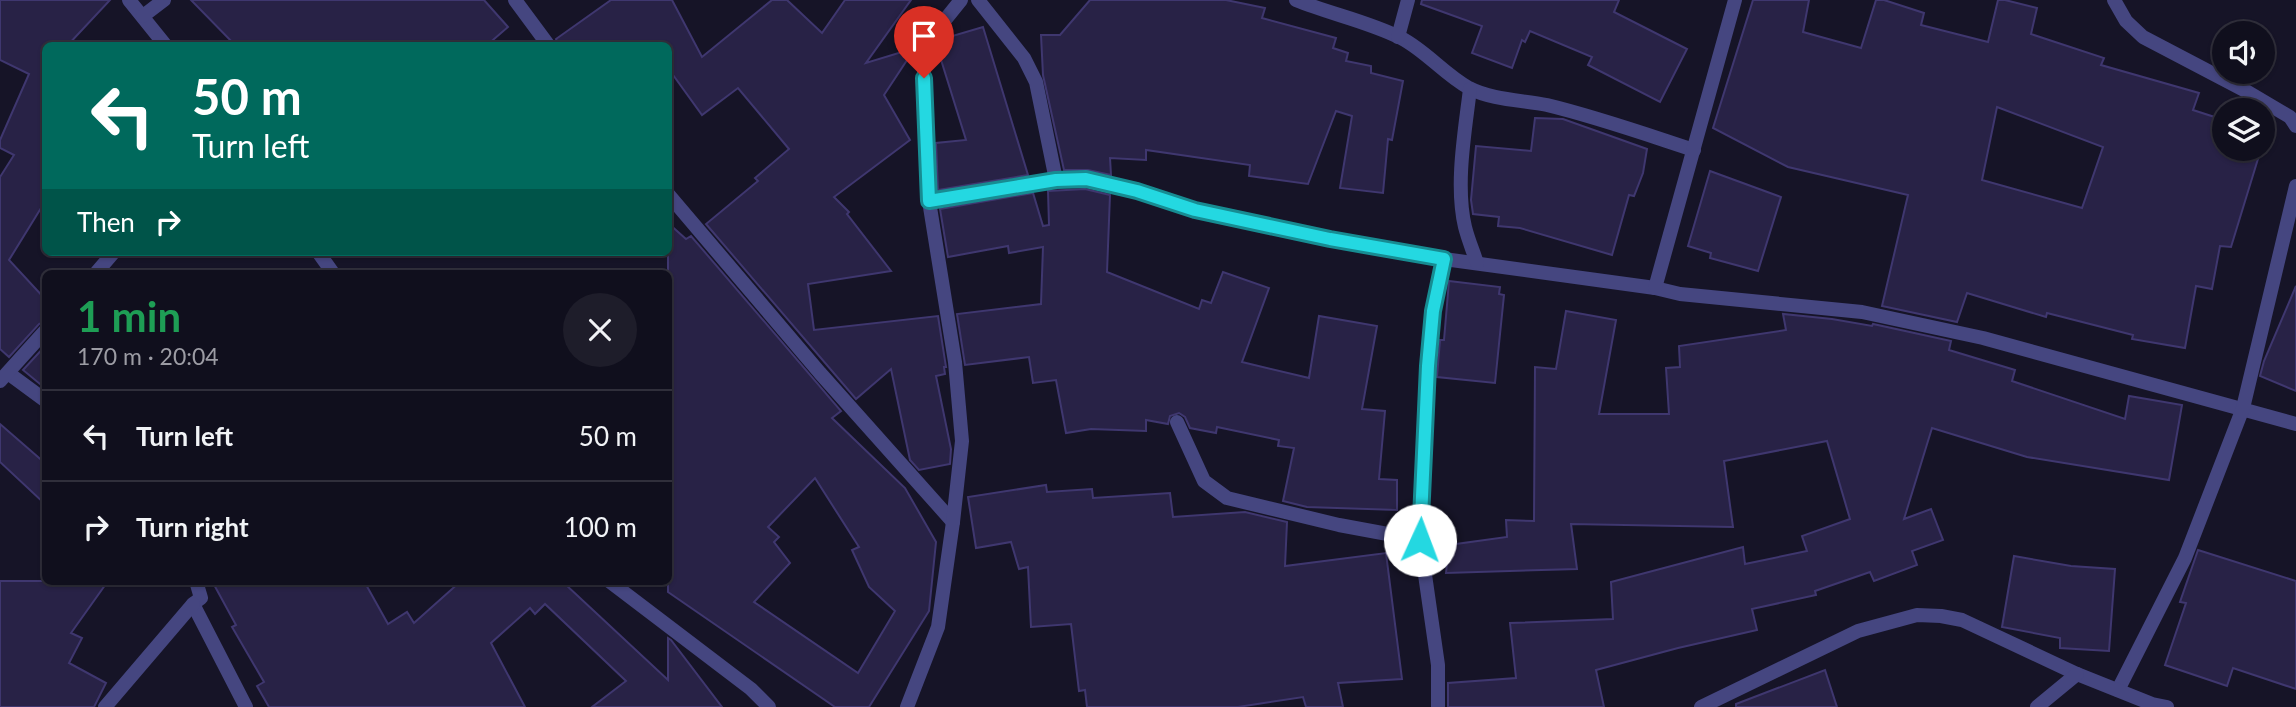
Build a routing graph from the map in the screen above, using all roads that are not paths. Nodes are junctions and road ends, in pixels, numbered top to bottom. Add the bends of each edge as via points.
1 (129, 0) edge
2 (164, 0) edge
3 (515, 0) edge
4 (961, 0) edge
5 (978, 0) edge
6 (1296, 0) edge
7 (1408, 0) edge
8 (1735, 0) edge
9 (2113, 0) edge
10 (143, 16) junction
11 (1398, 37) junction
12 (163, 42) edge
13 (545, 42) edge
14 (1470, 89) junction
15 (2296, 126) edge
16 (1694, 150) junction
17 (1056, 180) junction
18 (2296, 186) edge
19 (672, 199) edge
20 (929, 201) junction
21 (111, 256) edge
22 (1444, 259) junction
23 (1477, 264) junction
24 (99, 270) edge
25 (1656, 288) junction
26 (42, 334) edge
27 (4, 377) edge
28 (42, 399) edge
29 (2243, 408) junction
30 (1177, 422) dead end
31 (2296, 424) edge
32 (953, 522) junction
33 (1420, 540) junction
34 (197, 585) edge
35 (614, 585) edge
36 (193, 604) junction
37 (2077, 674) junction
38 (2118, 690) junction
39 (105, 707) edge
40 (246, 707) edge
41 (769, 707) edge
42 (906, 707) edge
43 (1438, 707) edge
44 (1701, 707) edge
45 (2037, 707) edge
46 (2167, 707) edge

1 - 10 street
2 - 10 street
3 - 13 street
4 - 20 street via 924,51
5 - 17 street via 1024,58 1036,82
6 - 11 street
7 - 11 street
8 - 16 street
9 - 15 street via 2126,21 2144,37 2246,91 2290,117
10 - 12 street
11 - 14 street
14 - 16 street via 1595,117
14 - 23 street via 1462,193 1464,225
16 - 25 street
17 - 20 street
17 - 22 street via 1086,179 1195,210
18 - 29 street
19 - 32 street
20 - 32 street via 955,362 962,440
21 - 24 street
22 - 23 street
22 - 33 street via 1428,366
23 - 25 street
25 - 29 street via 1862,312 1983,338
26 - 27 street
27 - 28 street
29 - 31 street
29 - 38 street via 2185,558
30 - 33 street via 1204,481 1227,498
32 - 42 street via 938,627
33 - 43 street via 1438,665
34 - 36 street via 201,598
35 - 41 street
36 - 39 street
36 - 40 street
37 - 38 street
37 - 44 street via 1962,620 1917,615 1858,631
37 - 45 street
38 - 46 street

